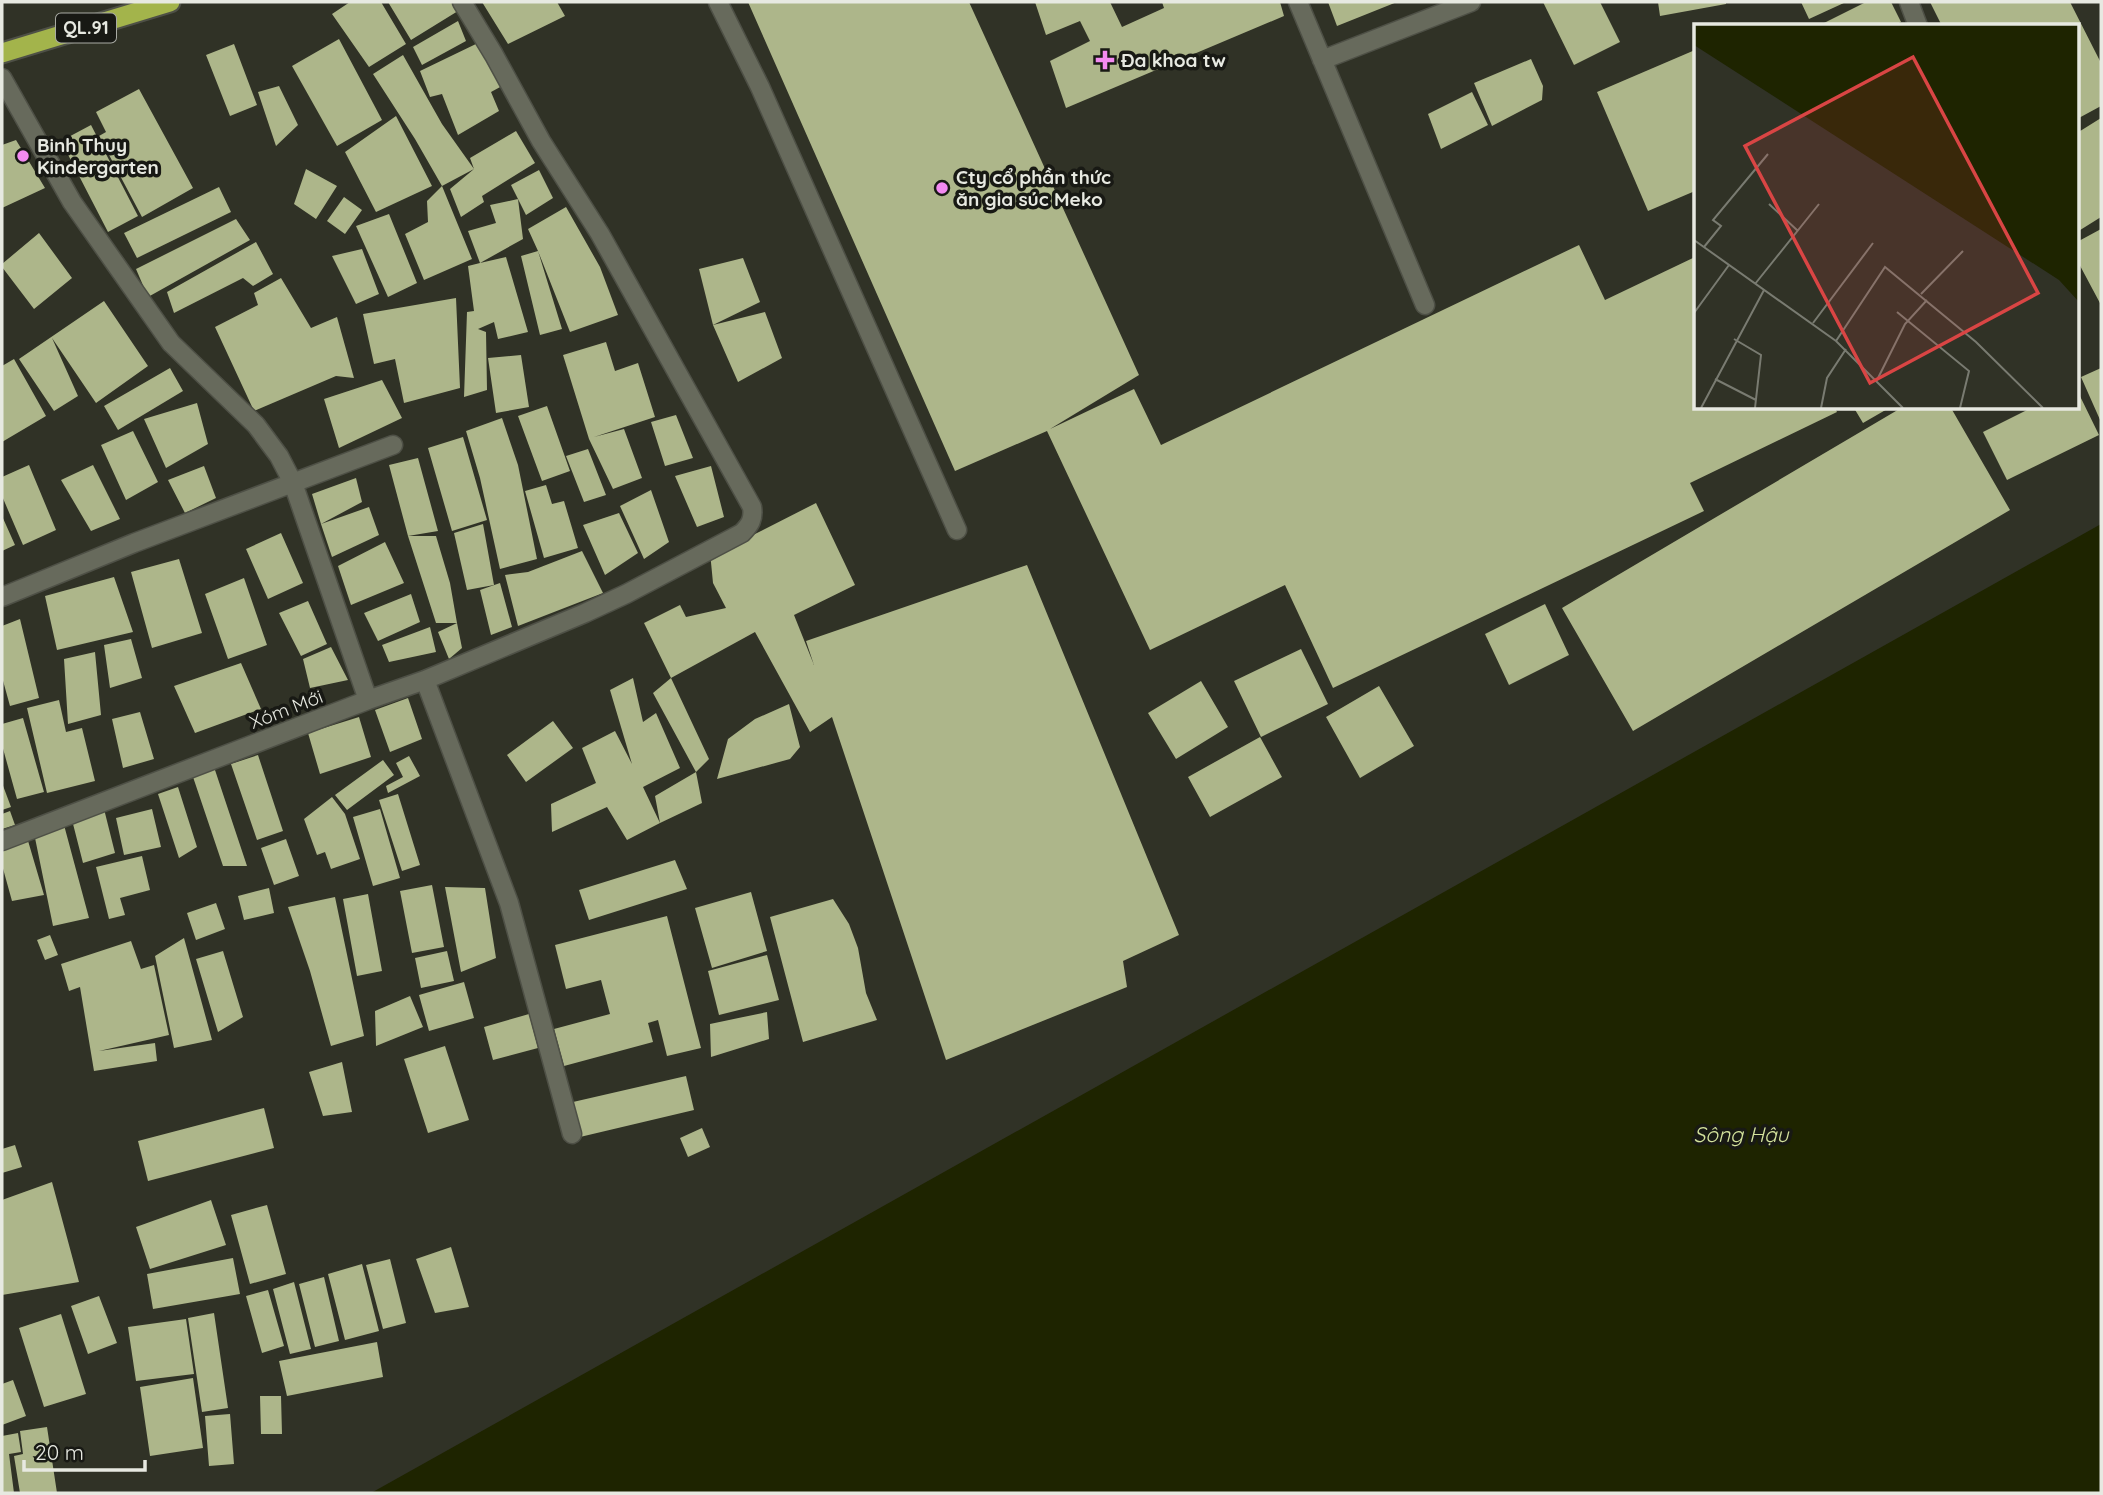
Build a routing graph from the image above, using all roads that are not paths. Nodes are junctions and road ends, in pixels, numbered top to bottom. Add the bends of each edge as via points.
1 (170, 2) edge
2 (462, 2) edge
3 (718, 2) edge
4 (1297, 2) edge
5 (1471, 2) edge
6 (1909, 2) edge
7 (1917, 24) edge
8 (2, 53) edge
9 (1322, 60) junction
10 (2, 78) edge
11 (1424, 304) dead end
12 (393, 445) dead end
13 (293, 483) junction
14 (957, 530) dead end
15 (2, 597) edge
16 (425, 680) junction
17 (368, 700) junction
18 (2, 841) edge
19 (572, 1134) dead end

1 - 8 highway, QL.91
2 - 16 street, Xóm Mới via 600,234 753,514 742,533 626,594
3 - 14 street
4 - 9 street
5 - 9 street
6 - 7 street
9 - 11 street
10 - 13 street via 72,202 171,343 256,425
12 - 13 street
13 - 15 street
13 - 17 street
16 - 17 street, Xóm Mới
16 - 19 street via 509,903
17 - 18 street, Xóm Mới

